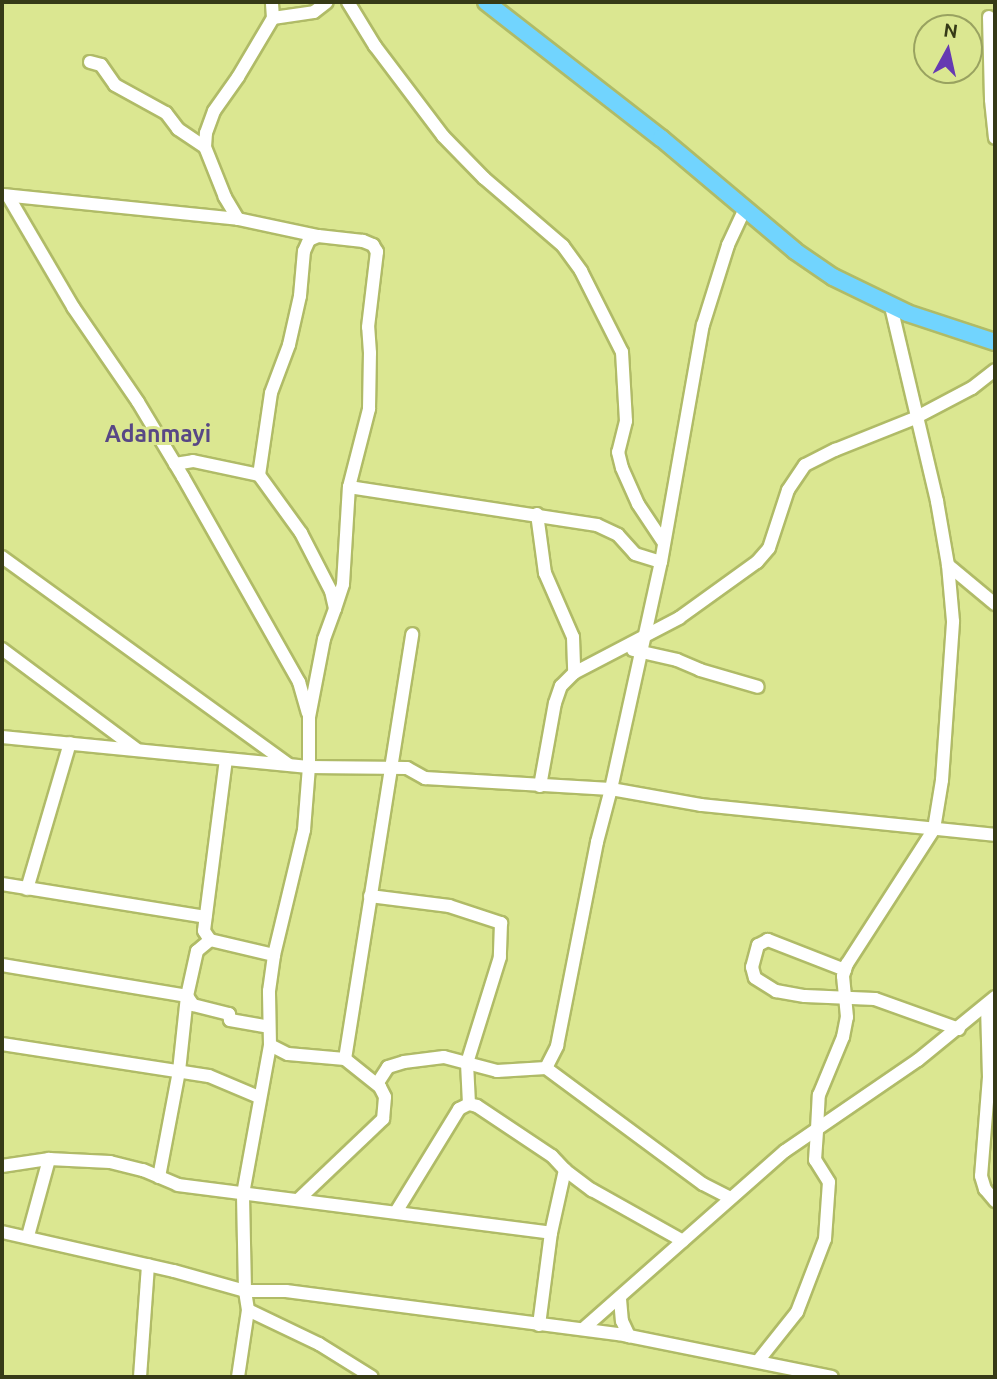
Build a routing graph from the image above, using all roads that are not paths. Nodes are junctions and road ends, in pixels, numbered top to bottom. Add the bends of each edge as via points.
1 (272, 2) edge
2 (327, 2) edge
3 (348, 2) edge
4 (486, 2) edge
5 (989, 17) dead end
6 (273, 18) junction
7 (90, 62) dead end
8 (995, 138) edge
9 (205, 147) junction
10 (5, 196) edge
11 (745, 209) junction
12 (238, 219) junction
13 (318, 236) junction
14 (891, 306) junction
15 (995, 342) edge
16 (995, 370) edge
17 (915, 418) junction
18 (175, 464) junction
19 (259, 475) junction
20 (349, 487) junction
21 (537, 514) junction
22 (664, 543) junction
23 (2, 557) edge
24 (660, 562) junction
25 (948, 565) junction
26 (995, 604) edge
27 (335, 609) junction
28 (412, 634) dead end
29 (645, 634) junction
30 (2, 649) edge
31 (622, 649) junction
32 (640, 652) junction
33 (574, 673) junction
34 (758, 687) dead end
35 (309, 717) junction
36 (2, 737) edge
37 (70, 743) junction
38 (136, 749) junction
39 (226, 759) junction
40 (288, 765) junction
41 (309, 767) junction
42 (388, 770) junction
43 (540, 786) junction
44 (611, 789) junction
45 (934, 828) junction
46 (995, 835) edge
47 (2, 884) edge
48 (27, 889) junction
49 (370, 896) junction
50 (205, 917) junction
51 (210, 940) junction
52 (274, 955) junction
53 (2, 965) edge
54 (845, 970) junction
55 (187, 996) junction
56 (845, 999) junction
57 (991, 1001) edge
58 (268, 1027) junction
59 (959, 1028) junction
60 (2, 1044) edge
61 (270, 1045) junction
62 (288, 1054) junction
63 (345, 1059) junction
64 (467, 1063) junction
65 (546, 1068) junction
66 (179, 1071) junction
67 (265, 1074) junction
68 (377, 1084) junction
69 (259, 1097) junction
70 (469, 1104) junction
71 (817, 1129) junction
72 (49, 1159) junction
73 (2, 1166) edge
74 (565, 1170) junction
75 (159, 1177) junction
76 (243, 1194) junction
77 (730, 1198) junction
78 (299, 1199) junction
79 (995, 1201) edge
80 (396, 1212) junction
81 (2, 1232) edge
82 (551, 1233) junction
83 (28, 1236) junction
84 (683, 1241) junction
85 (148, 1265) junction
86 (244, 1291) junction
87 (620, 1299) junction
88 (248, 1310) junction
89 (539, 1325) junction
90 (583, 1329) junction
91 (629, 1336) junction
92 (758, 1361) junction
93 (810, 1375) edge
94 (140, 1377) edge
95 (238, 1377) edge
96 (372, 1377) edge
97 (832, 1377) edge

1 - 6 street
2 - 6 street via 314,12
3 - 22 street via 443,136 563,246 582,271 622,352 626,421 618,452 622,468 638,504
4 - 11 main road
5 - 8 street
6 - 9 street via 214,111
7 - 9 street via 101,65 115,85 166,113 178,129
9 - 12 street
10 - 12 street
10 - 18 street
11 - 14 main road via 833,277
11 - 22 street via 728,245 703,326
12 - 13 street
13 - 19 street via 309,240 304,251 300,296 271,393
13 - 20 street via 363,241 377,252 368,327 369,409
14 - 15 main road
14 - 17 street
16 - 17 street via 972,388
17 - 25 street
17 - 29 street via 805,465 788,490 763,557 679,618
18 - 19 street via 192,461
18 - 35 street via 299,682
19 - 27 street via 301,533 331,591
20 - 21 street
20 - 27 street via 343,584
21 - 24 street via 609,529 635,554
21 - 33 street via 545,573 573,637
22 - 24 street
23 - 40 street
24 - 29 street
25 - 26 street
25 - 45 street via 953,621
27 - 35 street via 324,639
28 - 42 street
29 - 31 street
29 - 32 street
30 - 38 street
31 - 32 street
31 - 33 street
32 - 34 street
32 - 44 street
33 - 43 street via 561,686 555,703
35 - 41 street
36 - 37 street
37 - 38 street
37 - 48 street
38 - 39 street
39 - 40 street
39 - 50 street
40 - 41 street
41 - 42 street
41 - 52 street via 304,830
42 - 43 street via 407,768 425,778 459,782
42 - 49 street
43 - 44 street
44 - 45 street via 701,806
44 - 65 street via 557,1046
45 - 46 street
45 - 54 street
47 - 48 street
48 - 50 street
49 - 63 street
49 - 64 street via 449,906 501,923 500,957
50 - 51 street via 204,931
51 - 52 street
51 - 55 street via 197,951
52 - 58 street
53 - 55 street
54 - 56 street
54 - 56 street via 768,940 758,945 752,967 755,978 776,991
55 - 58 street via 193,1005 229,1014 230,1020
55 - 66 street
56 - 59 street via 875,999
56 - 71 street via 843,1037 824,1077
57 - 59 street
57 - 79 street via 981,1175
58 - 61 street
59 - 71 street
60 - 66 street
61 - 62 street
61 - 67 street
62 - 63 street
62 - 67 street
63 - 68 street
64 - 65 street via 497,1071
64 - 68 street via 444,1057 404,1062 388,1067
64 - 70 street
65 - 77 street via 703,1184
66 - 69 street via 209,1076
66 - 75 street
67 - 69 street
68 - 78 street via 385,1097 383,1119
69 - 76 street
70 - 74 street via 552,1156
70 - 80 street via 459,1109
71 - 77 street
71 - 92 street via 815,1160 829,1182 825,1239 797,1312
72 - 73 street
72 - 75 street via 110,1162
72 - 83 street
74 - 82 street
74 - 84 street
75 - 76 street via 178,1185
76 - 78 street
76 - 86 street
77 - 84 street
78 - 80 street
80 - 82 street
81 - 83 street
82 - 89 street
83 - 85 street
84 - 87 street
85 - 86 street
85 - 94 street
86 - 88 street
86 - 89 street via 286,1291
87 - 90 street
87 - 91 street
88 - 95 street
88 - 96 street via 319,1344
89 - 90 street
90 - 91 street
91 - 92 street
92 - 93 street
93 - 97 street

